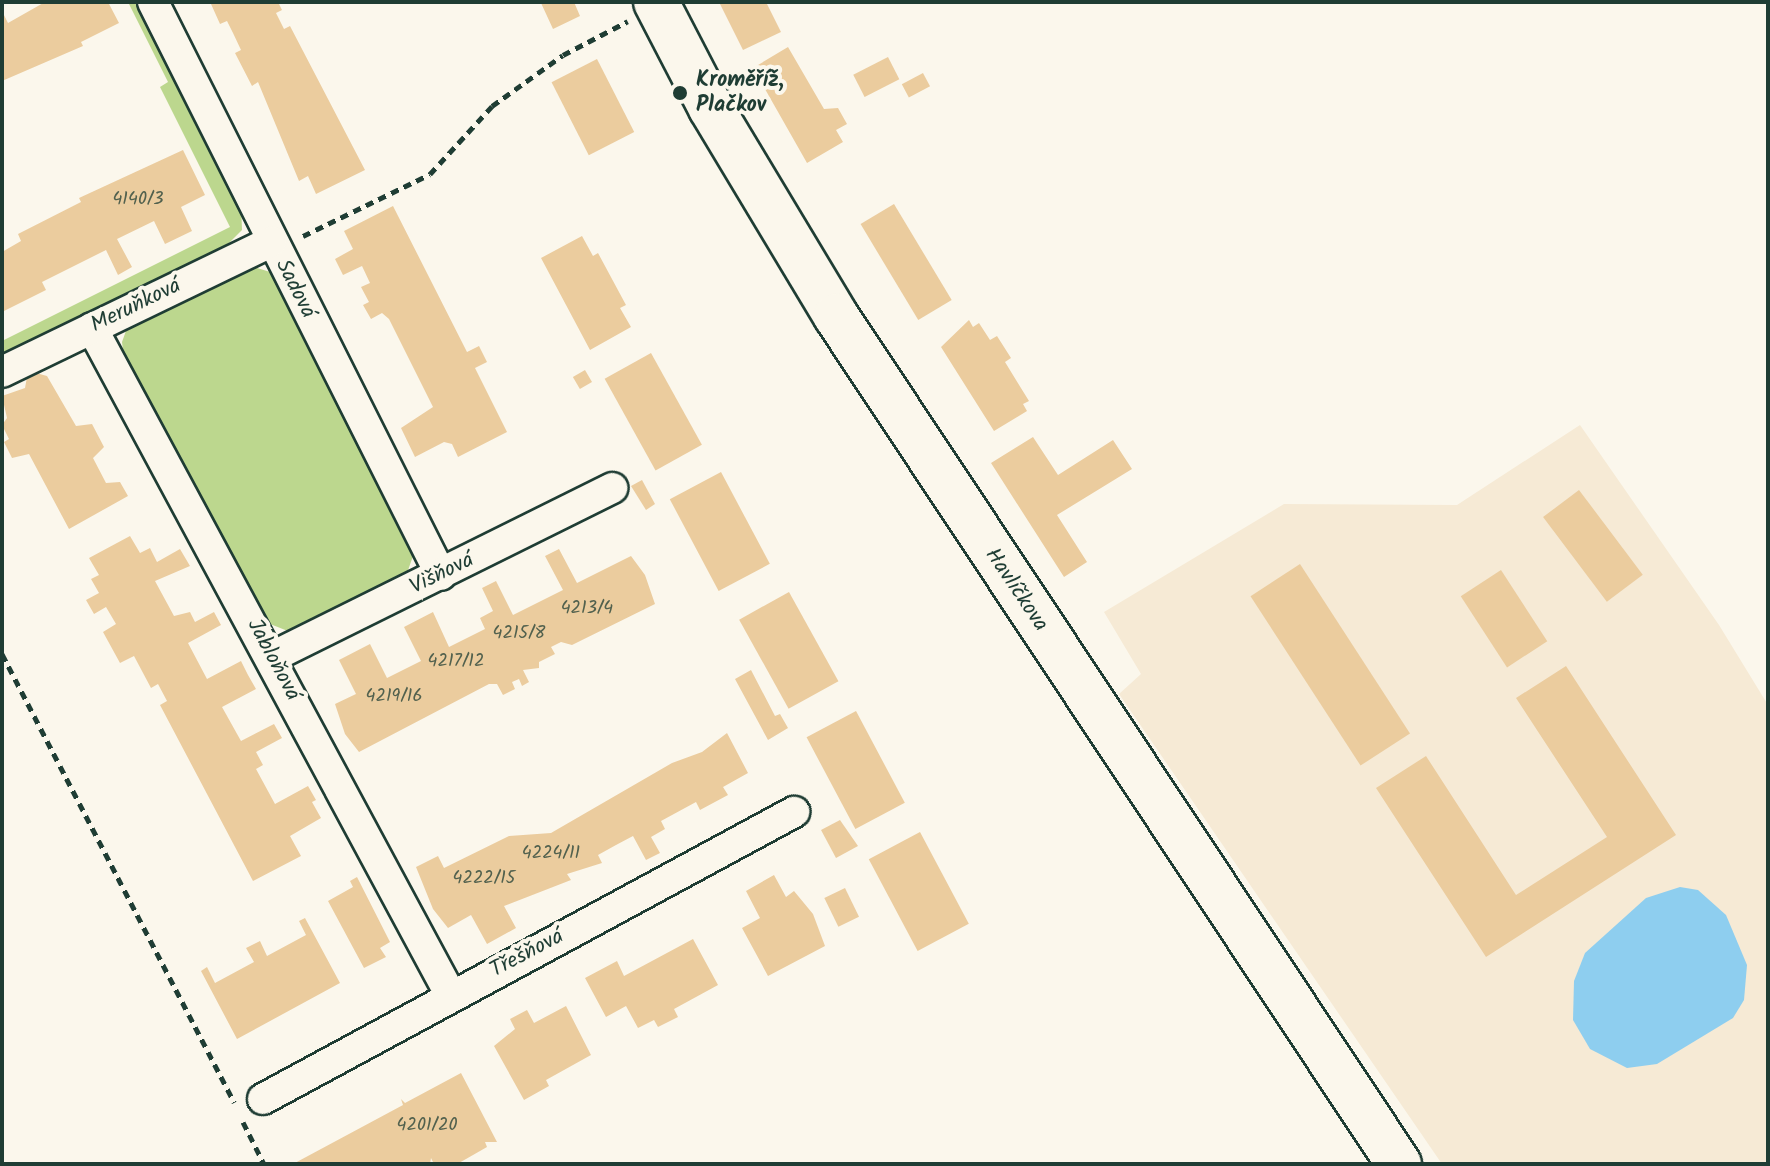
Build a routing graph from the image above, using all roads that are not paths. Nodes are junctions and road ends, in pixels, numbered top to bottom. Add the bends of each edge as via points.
1 (153, 2) edge
2 (646, 10) edge
3 (273, 246) junction
4 (92, 328) junction
5 (2, 372) edge
6 (612, 488) dead end
7 (441, 575) junction
8 (272, 657) junction
9 (794, 812) dead end
10 (450, 994) junction
11 (263, 1099) dead end
12 (1399, 1164) edge

1 - 3 street, Sadová
2 - 12 street, Havlíčkova via 836,316
3 - 4 street, Meruňková
3 - 7 street, Sadová
4 - 5 street, Meruňková
4 - 8 street, Jabloňová
6 - 7 street, Višňová
7 - 8 street, Višňová
8 - 10 street, Jabloňová
9 - 10 street, Třešňová
10 - 11 street, Třešňová

